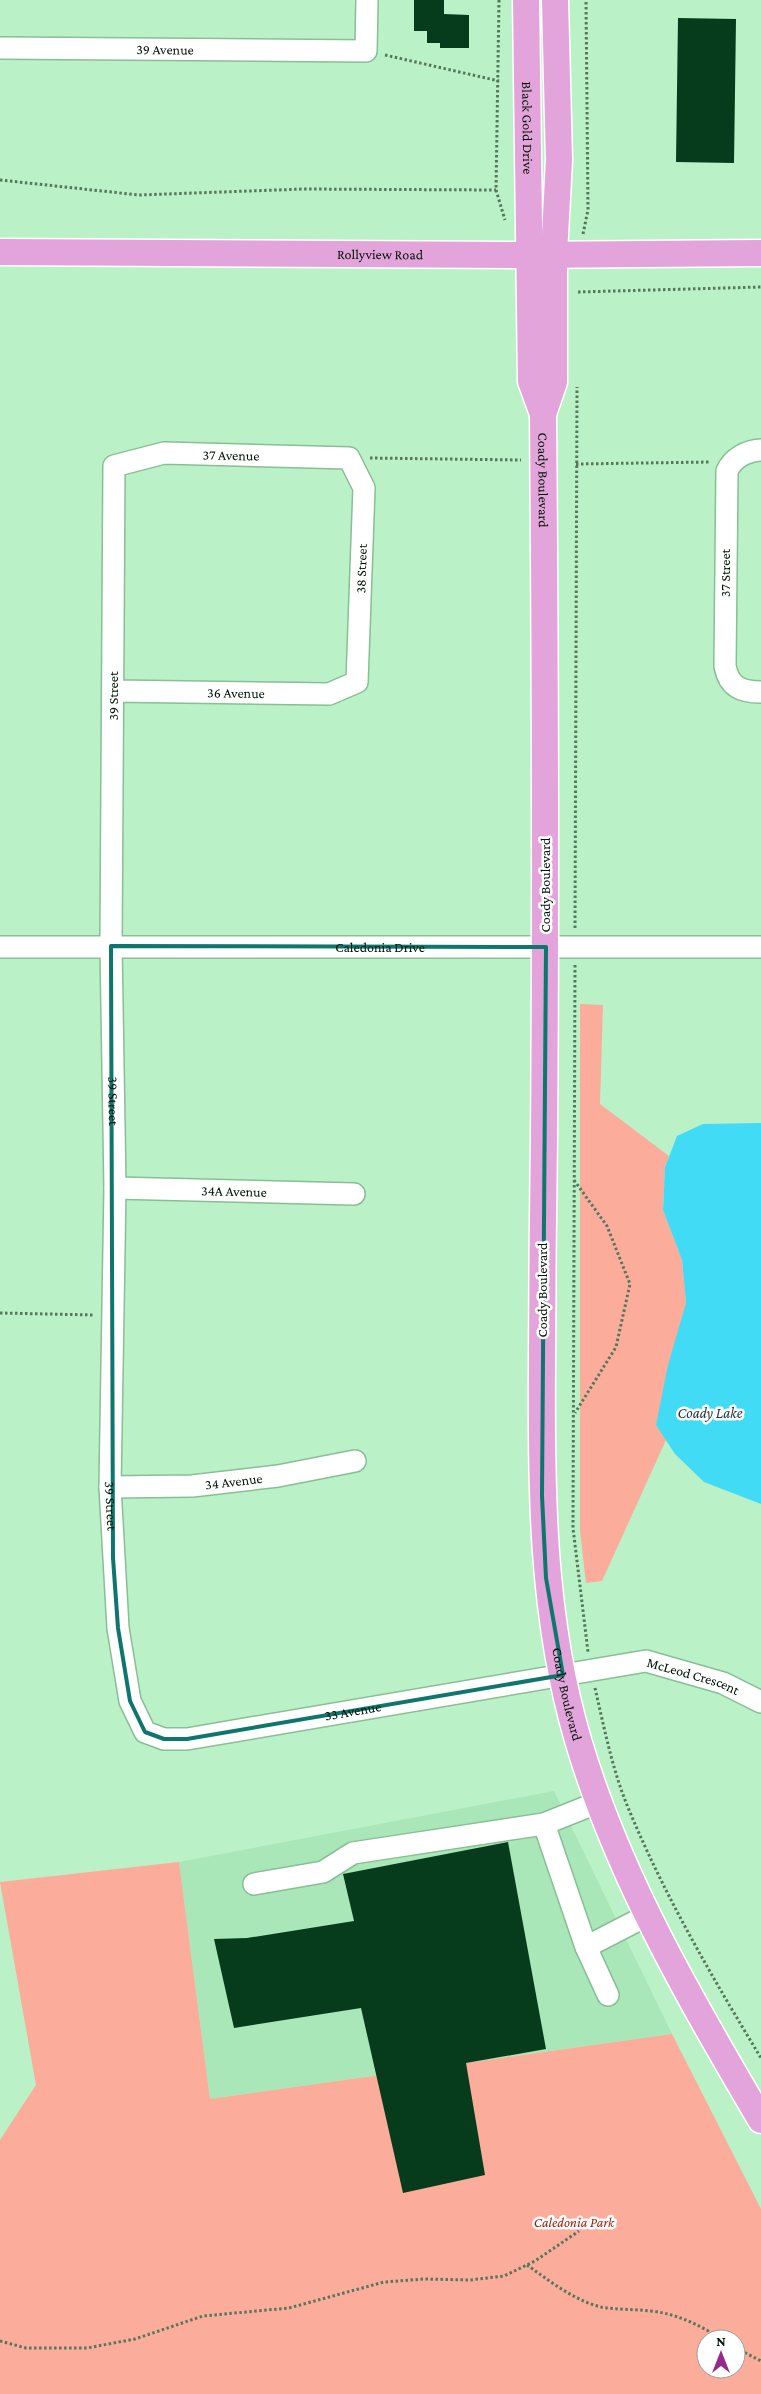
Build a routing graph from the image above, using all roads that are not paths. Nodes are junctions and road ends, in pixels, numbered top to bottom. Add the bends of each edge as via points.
1 (367, 0) edge
2 (526, 0) edge
3 (555, 0) edge
4 (0, 48) edge
5 (0, 252) edge
6 (761, 254) edge
7 (541, 255) junction
8 (761, 450) edge
9 (349, 458) joint
10 (114, 466) joint
11 (357, 682) joint
12 (114, 691) junction
13 (761, 692) edge
14 (111, 946) junction
15 (0, 947) edge
16 (546, 947) junction
17 (761, 947) edge
18 (114, 1188) junction
19 (354, 1194) dead end
20 (355, 1461) dead end
21 (110, 1487) junction
22 (563, 1675) junction
23 (761, 1702) edge
24 (145, 1732) joint
25 (599, 1802) junction
26 (544, 1824) junction
27 (254, 1884) dead end
28 (648, 1916) junction
29 (586, 1947) junction
30 (608, 1995) dead end
31 (761, 2120) edge

1 - 4 street, 39 Avenue via 366,51
2 - 7 main road, Black Gold Drive
3 - 7 main road via 559,160
5 - 7 main road, Rollyview Road
6 - 7 main road, Rollyview Road
7 - 16 main road, Coady Boulevard via 531,381 543,414
8 - 13 street, 37 Street via 732,461 725,484 727,678 742,690
9 - 10 street, 37 Avenue via 164,454
9 - 11 street, 38 Street via 364,488
10 - 12 street, 39 Street
11 - 12 street, 36 Avenue via 329,694
12 - 14 street, 39 Street
14 - 15 street, Caledonia Drive
14 - 16 street, Caledonia Drive
14 - 18 street, 39 Street
16 - 17 street, Caledonia Drive
16 - 22 main road, Coady Boulevard via 542,1496 546,1578
18 - 19 street, 34A Avenue
18 - 21 street, 39 Street
20 - 21 street, 34 Avenue via 278,1476 192,1486
21 - 24 street, 39 Street via 118,1628 130,1701
22 - 23 street, McLeod Crescent via 646,1661 723,1683
22 - 24 street, 33 Avenue via 187,1738 164,1739
22 - 25 main road, Coady Boulevard via 578,1739
25 - 26 street
25 - 28 main road, Coady Boulevard
26 - 27 street via 353,1854 323,1872
26 - 29 street
28 - 29 street
28 - 31 main road, Coady Boulevard via 683,1985
29 - 30 street

